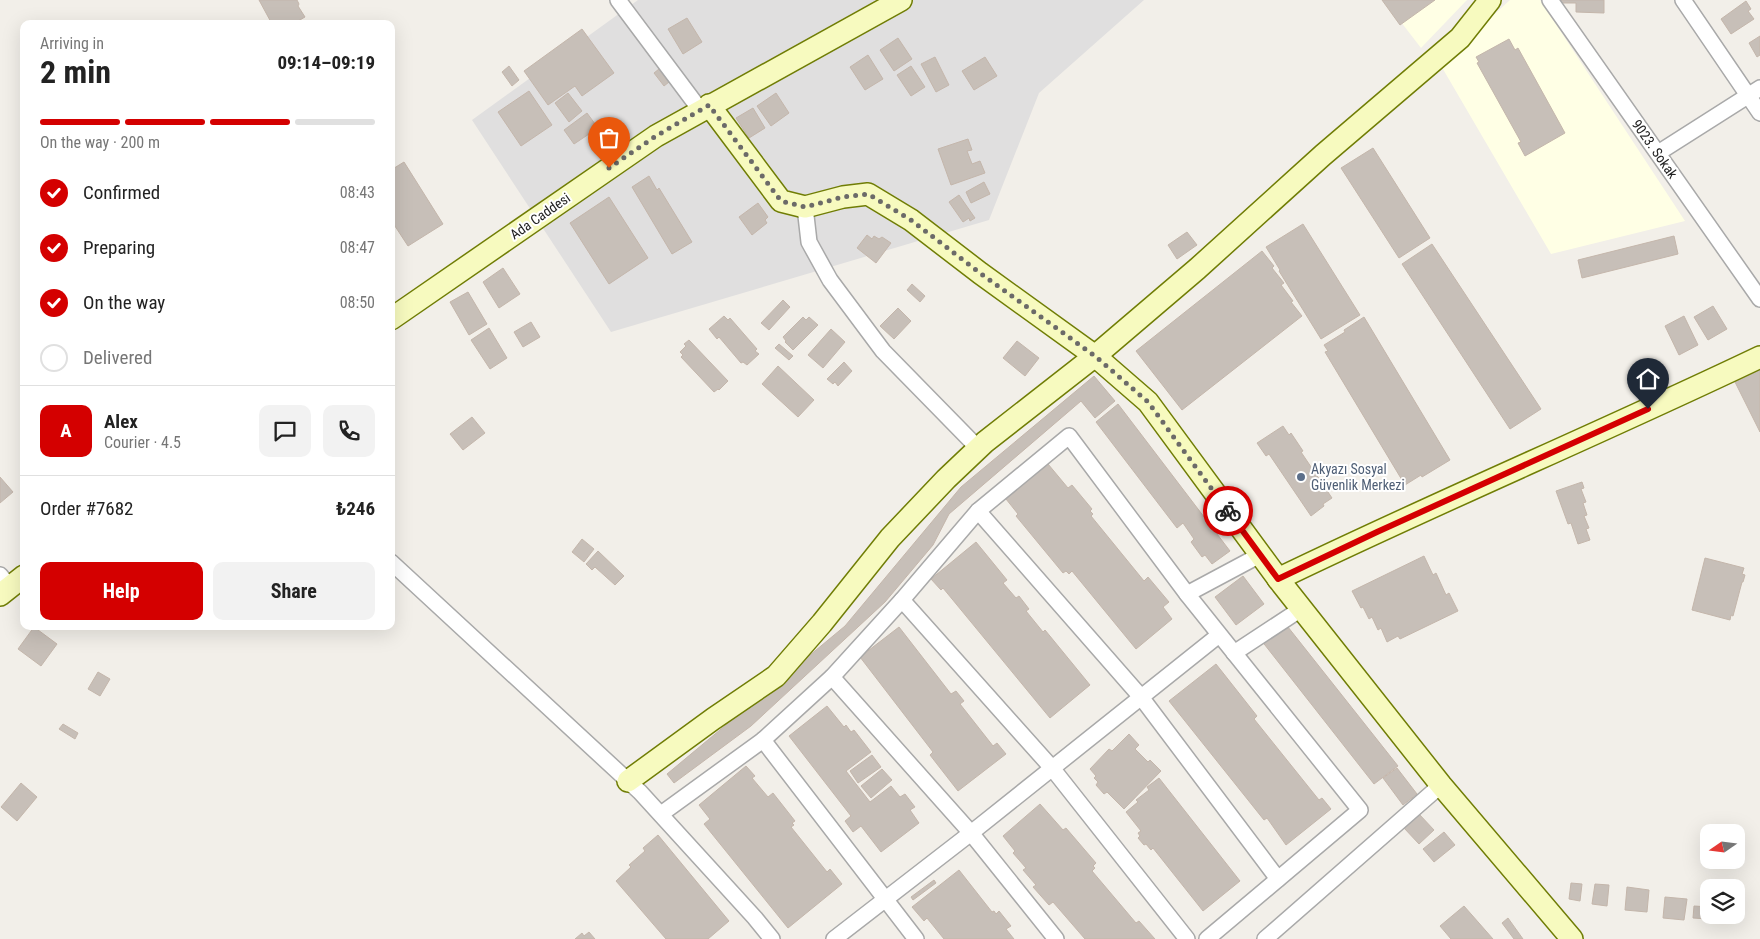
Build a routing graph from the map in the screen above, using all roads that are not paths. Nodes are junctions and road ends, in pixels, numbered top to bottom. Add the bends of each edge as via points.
1 (618, 0) edge
2 (901, 0) edge
3 (1490, 0) edge
4 (1550, 0) edge
5 (1683, 0) edge
6 (1754, 92) edge
7 (705, 108) junction
8 (1760, 113) edge
9 (1658, 153) junction
10 (805, 207) junction
11 (1760, 299) edge
12 (395, 316) edge
13 (1095, 356) junction
14 (1760, 357) edge
15 (978, 448) junction
16 (978, 511) junction
17 (1260, 555) junction
18 (395, 566) edge
19 (1278, 579) junction
20 (1187, 594) junction
21 (902, 600) junction
22 (1301, 609) junction
23 (1219, 635) junction
24 (1234, 653) junction
25 (832, 677) junction
26 (1141, 697) junction
27 (763, 740) junction
28 (1052, 768) junction
29 (628, 781) junction
30 (1441, 785) junction
31 (661, 814) junction
32 (971, 833) junction
33 (1278, 879) junction
34 (885, 900) junction
35 (764, 937) edge
36 (834, 939) edge
37 (916, 939) edge
38 (1056, 939) edge
39 (1187, 939) edge
40 (1207, 939) edge
41 (1265, 939) edge
42 (1572, 939) edge

1 - 7 street
2 - 7 main road, Ada Caddesi
3 - 13 main road via 1460,38
4 - 9 street, 9023. Sokak
5 - 6 street
6 - 8 street
6 - 9 street
7 - 10 main road via 781,201
7 - 12 main road, Ada Caddesi via 656,136
9 - 11 street, 9023. Sokak
10 - 13 main road via 868,194 911,220
10 - 15 street via 809,242 830,280 883,351
13 - 15 main road
13 - 17 main road via 1148,402
14 - 19 main road
15 - 29 main road via 890,538 776,676
16 - 20 street via 1069,436
16 - 21 street
16 - 26 street
17 - 19 main road
17 - 20 street
18 - 29 street
19 - 22 main road
20 - 23 street
21 - 25 street
21 - 28 street
22 - 24 street
22 - 30 main road
23 - 24 street
23 - 26 street
24 - 33 street via 1360,810
25 - 27 street
25 - 32 street
26 - 28 street
26 - 33 street
27 - 31 street
27 - 34 street
28 - 32 street
28 - 39 street
29 - 31 street
30 - 41 street
30 - 42 main road
31 - 35 street
32 - 34 street
32 - 38 street
33 - 40 street
34 - 36 street
34 - 37 street

